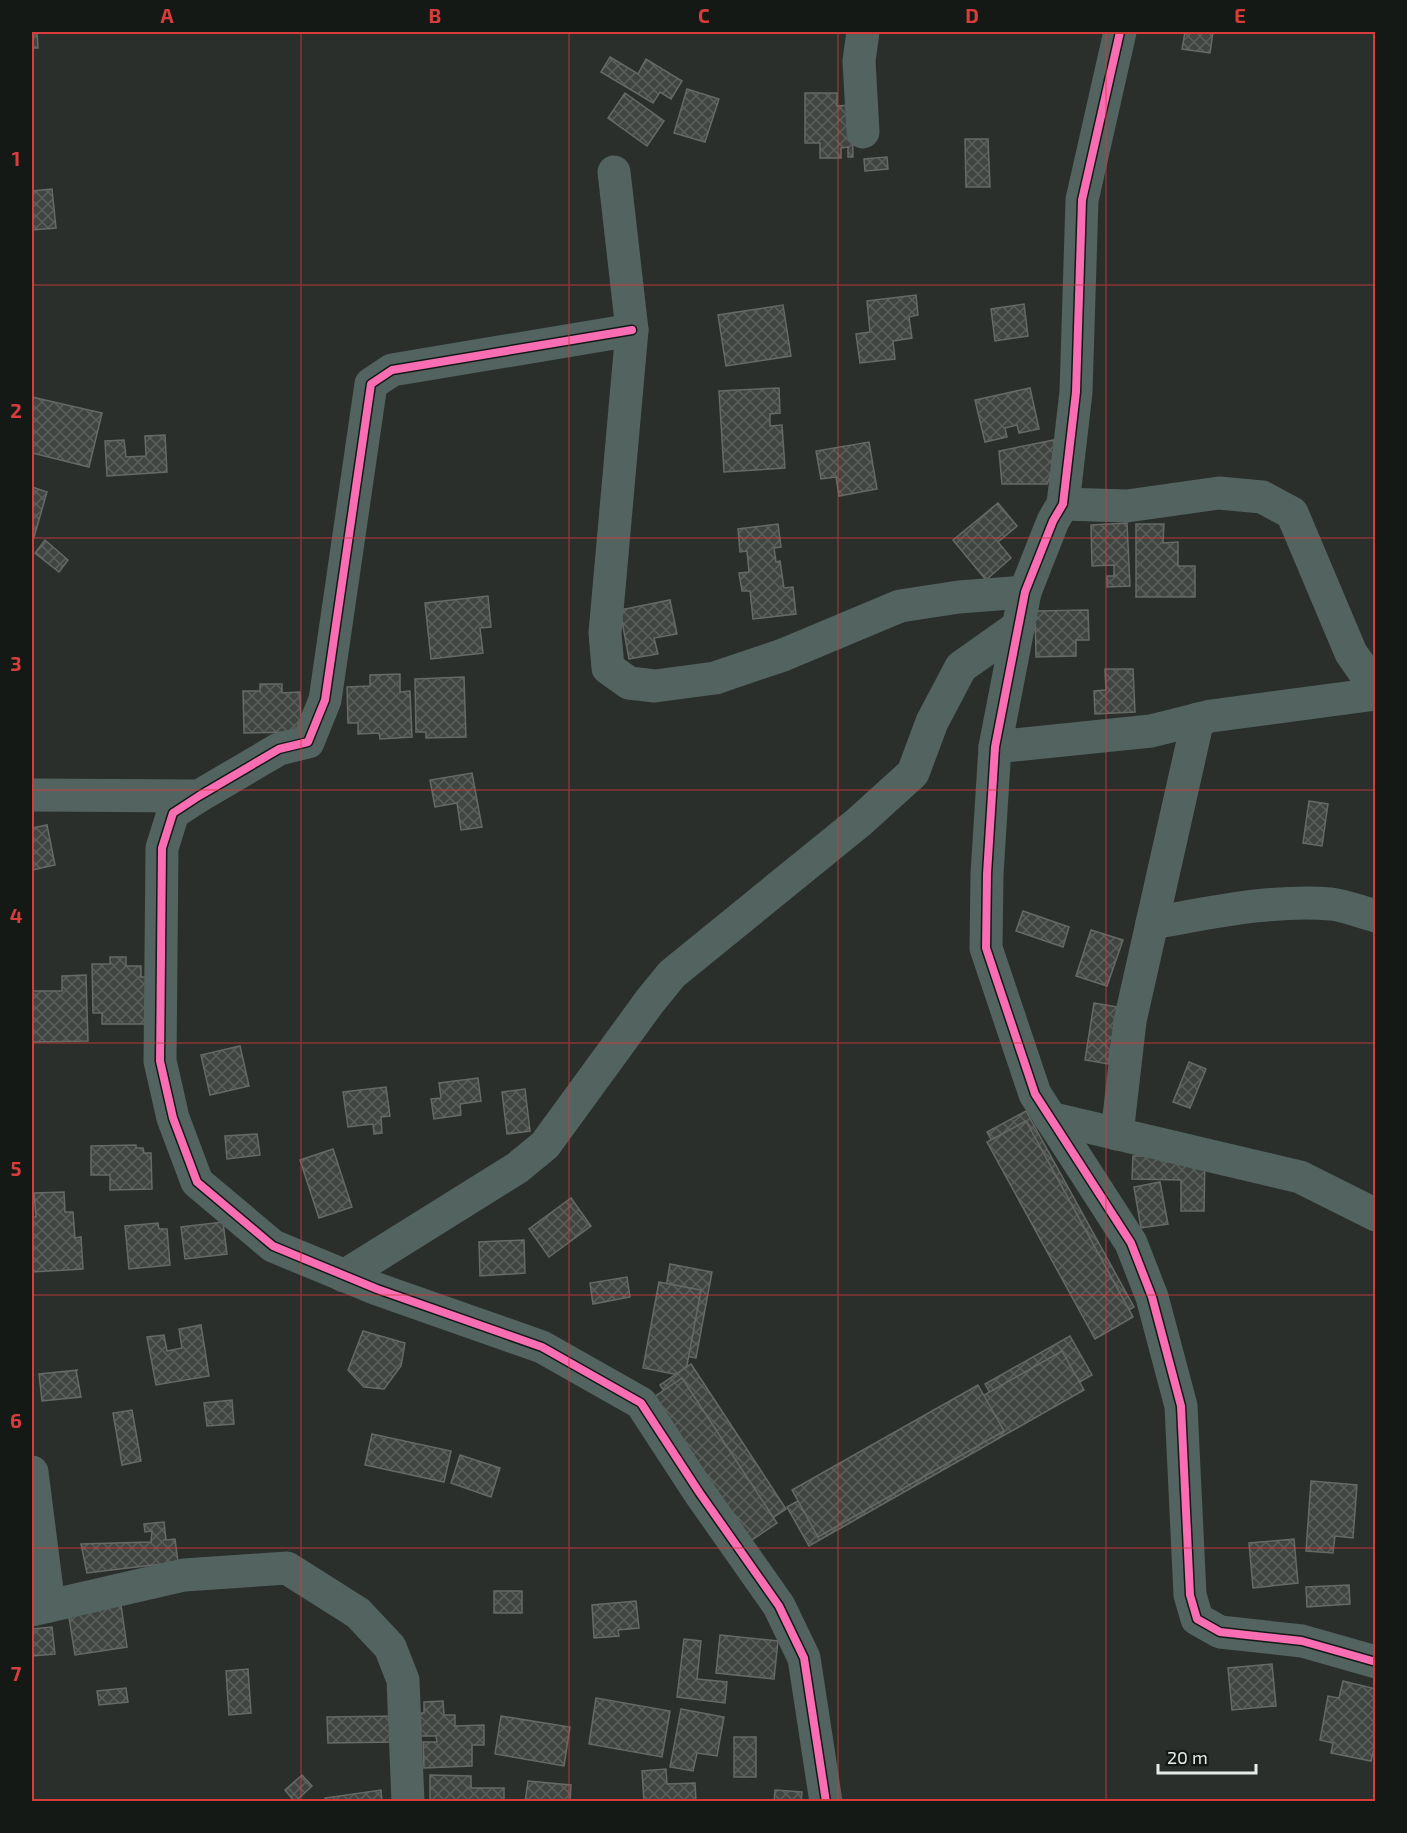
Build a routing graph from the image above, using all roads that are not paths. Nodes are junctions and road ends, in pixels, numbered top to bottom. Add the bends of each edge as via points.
1 (863, 32) edge
2 (1120, 32) edge
3 (863, 132) dead end
4 (614, 171) dead end
5 (632, 330) junction
6 (1063, 504) junction
7 (1025, 592) junction
8 (1018, 626) junction
9 (1376, 689) edge
10 (1376, 694) edge
11 (1198, 719) junction
12 (995, 747) junction
13 (32, 795) edge
14 (199, 796) junction
15 (1376, 916) edge
16 (1152, 923) junction
17 (1050, 1118) junction
18 (1117, 1134) junction
19 (1376, 1215) edge
20 (344, 1276) junction
21 (32, 1472) edge
22 (40, 1608) edge
23 (1376, 1662) edge
24 (408, 1802) edge
25 (826, 1802) edge

1 - 3 street via 859,62
2 - 6 street via 1082,200 1076,392
4 - 5 street
5 - 7 street via 604,633 608,668 629,683 655,686 715,678 783,655 900,606
5 - 14 street via 392,370 371,384 326,700 308,742 279,749
6 - 7 street
6 - 9 street via 1127,506 1219,493 1262,497 1292,513 1351,653
7 - 8 street
8 - 12 street
8 - 20 street via 961,667 932,722 913,773 859,822 672,974 545,1146 517,1168
10 - 11 street
11 - 12 street via 1151,731
11 - 16 street
12 - 17 street via 987,948 1035,1094
13 - 14 street
14 - 20 street via 173,813 162,848 160,1061 173,1118 197,1182 273,1246
15 - 16 street via 1333,904 1290,904
16 - 18 street via 1130,1021
17 - 18 street
17 - 23 street via 1131,1243 1152,1297 1181,1406 1190,1595 1197,1619 1220,1632 1302,1641
18 - 19 street via 1300,1178
20 - 25 street via 542,1347 641,1403 779,1606 804,1658
21 - 22 street
22 - 24 street via 184,1575 287,1568 358,1613 390,1647 403,1680

